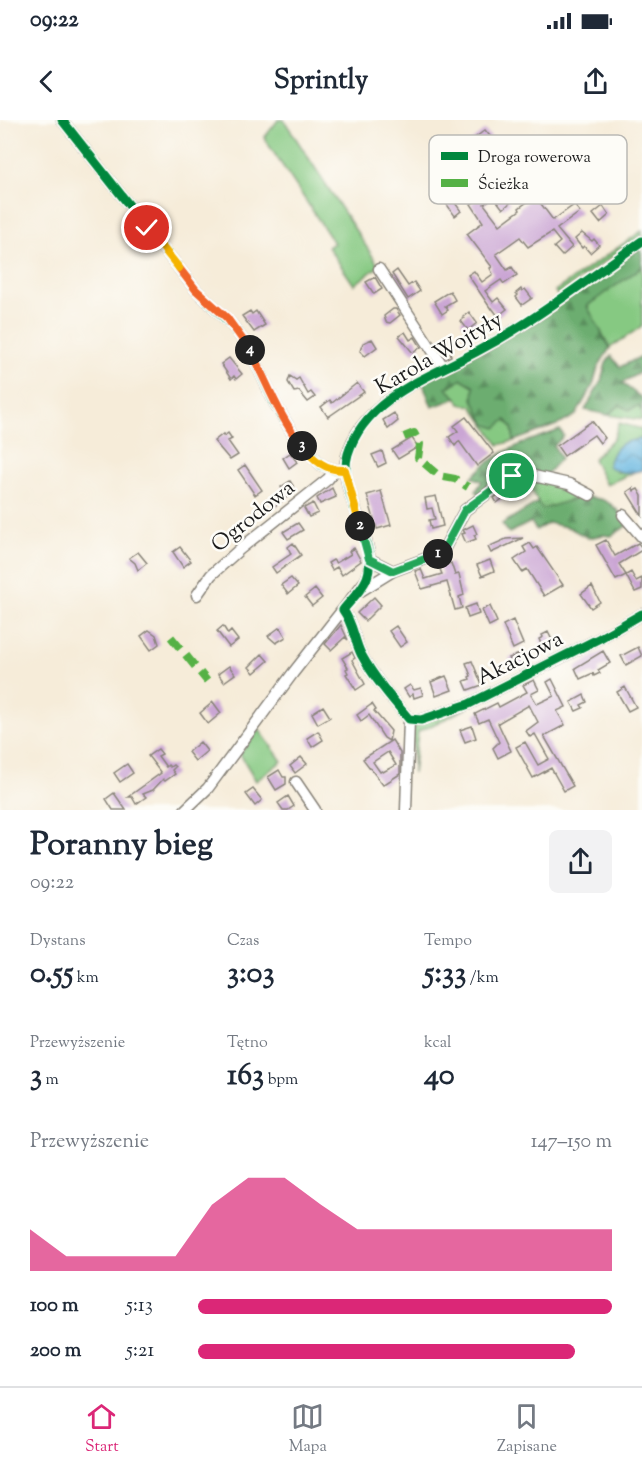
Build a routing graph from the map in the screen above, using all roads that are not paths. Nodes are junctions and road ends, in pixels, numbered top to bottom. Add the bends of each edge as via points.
1 (62, 120) edge
2 (642, 241) edge
3 (379, 269) dead end
4 (444, 368) junction
5 (340, 470) junction
6 (590, 495) dead end
7 (623, 515) dead end
8 (642, 537) edge
9 (369, 559) junction
10 (393, 571) junction
11 (357, 594) junction
12 (197, 595) dead end
13 (343, 610) junction
14 (642, 614) edge
15 (409, 719) junction
16 (296, 782) dead end
17 (184, 810) edge
18 (315, 810) edge
19 (406, 810) edge

1 - 5 street via 196,290 232,324 252,353 293,434 321,465
2 - 4 street, Karola Wojtyły via 528,321
3 - 4 street
4 - 5 street, Karola Wojtyły via 394,396 365,423
5 - 9 street
5 - 12 street, Ogrodowa via 240,549 211,575
6 - 10 street via 569,484 525,474 512,476 465,510 438,554
7 - 8 street
9 - 10 street
9 - 11 street via 368,576
10 - 11 street
11 - 13 street
13 - 15 street via 363,657
13 - 17 street via 208,788
14 - 15 street, Akacjowa via 469,704 421,720
15 - 19 street
16 - 18 street

